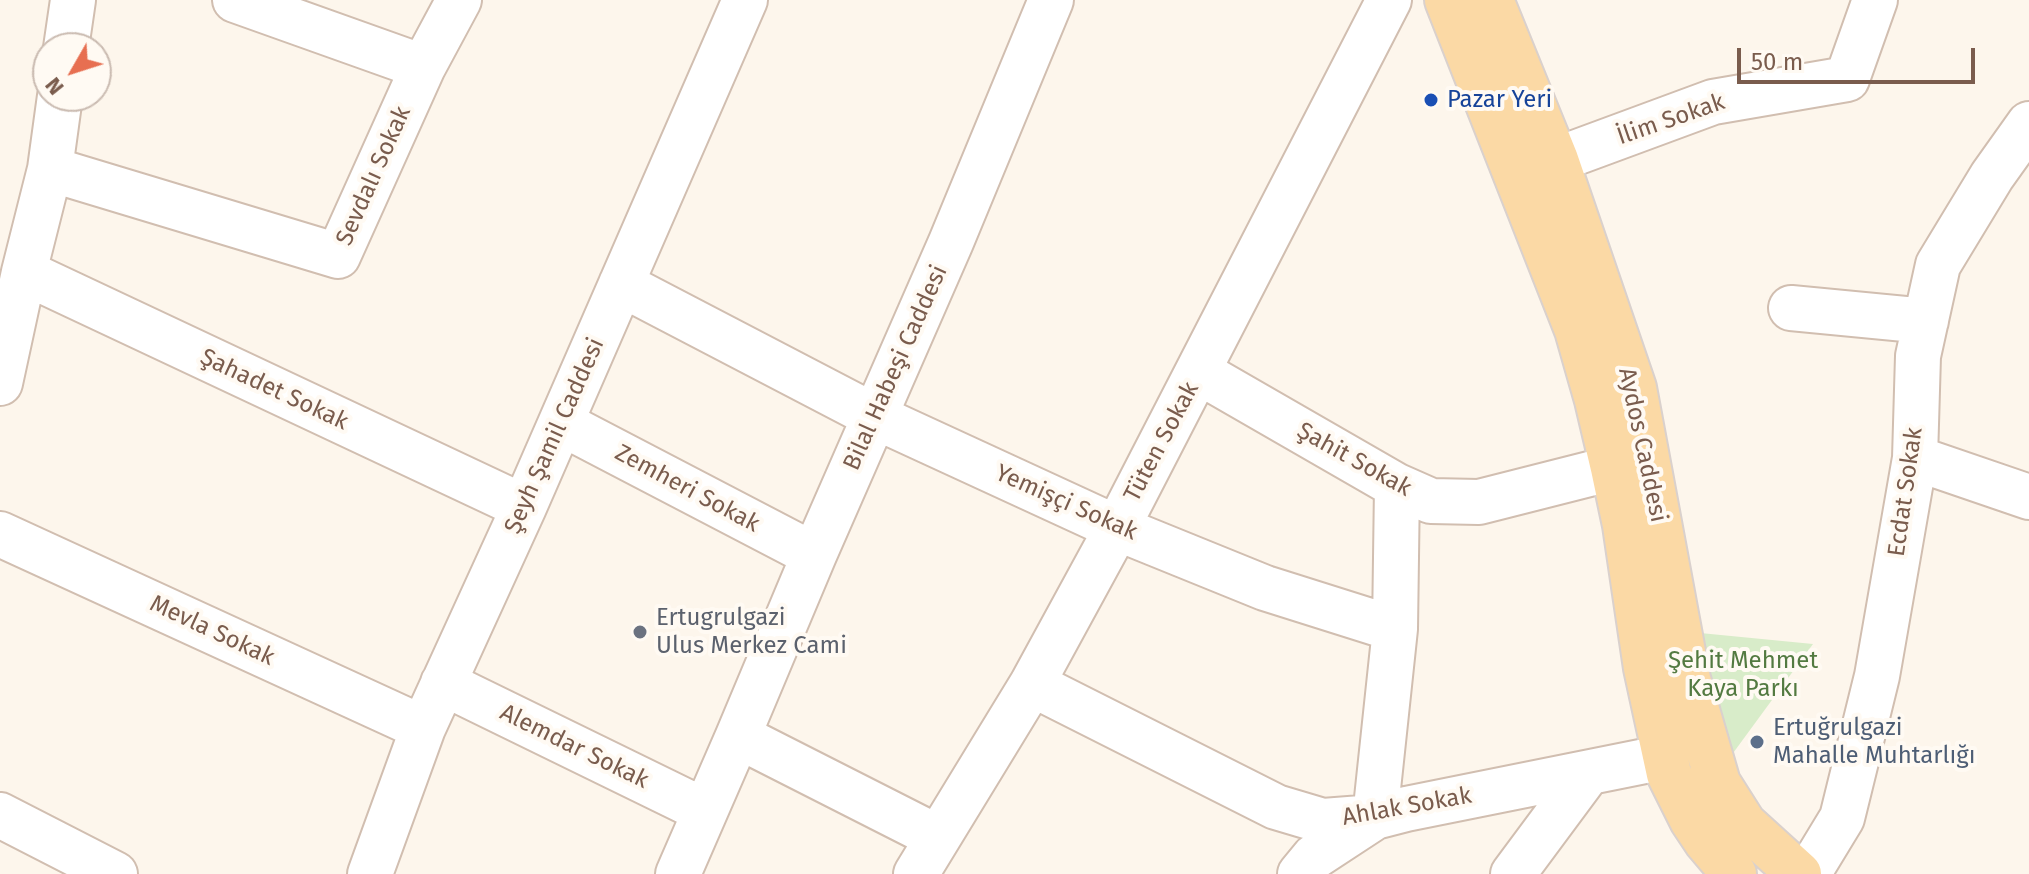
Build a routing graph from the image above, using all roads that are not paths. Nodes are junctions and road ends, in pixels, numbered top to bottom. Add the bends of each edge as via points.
1 (73, 0) edge
2 (235, 0) edge
3 (459, 0) edge
4 (745, 0) edge
5 (1051, 0) edge
6 (1389, 0) edge
7 (1447, 0) edge
8 (1491, 0) edge
9 (1875, 0) edge
10 (68, 32) edge
11 (423, 67) junction
12 (58, 112) edge
13 (2029, 124) edge
14 (1556, 160) junction
15 (50, 169) junction
16 (24, 272) junction
17 (621, 284) junction
18 (1791, 308) dead end
19 (1926, 321) junction
20 (1199, 372) junction
21 (0, 383) edge
22 (876, 417) junction
23 (561, 423) junction
24 (1915, 458) junction
25 (1613, 468) junction
26 (1397, 486) junction
27 (2029, 497) edge
28 (524, 507) junction
29 (1117, 528) junction
30 (0, 534) edge
31 (814, 555) junction
32 (1395, 629) junction
33 (443, 683) junction
34 (1032, 684) junction
35 (423, 728) junction
36 (738, 736) junction
37 (1665, 757) junction
38 (1588, 773) junction
39 (705, 811) junction
40 (0, 815) edge
41 (1375, 817) junction
42 (927, 856) edge
43 (115, 874) edge
44 (370, 874) edge
45 (678, 874) edge
46 (1300, 874) edge
47 (1513, 874) edge
48 (1734, 874) edge
49 (1799, 874) edge
50 (1808, 874) edge

1 - 10 street
2 - 11 street
3 - 11 street, Sevdalı Sokak
4 - 17 street, Şeyh Şamil Caddesi
5 - 22 street, Bilal Habeşi Caddesi
6 - 20 street, Tüten Sokak
7 - 25 main road, Aydos Caddesi via 1577,330
8 - 14 main road, Aydos Caddesi
9 - 14 street, İlim Sokak via 1847,79 1713,102
11 - 15 street, Sevdalı Sokak via 338,256
12 - 15 street
13 - 19 street, Ecdat Sokak via 1938,265
14 - 49 main road, Aydos Caddesi via 1634,388 1688,679 1718,783 1744,824
15 - 16 street
16 - 21 street
16 - 28 street, Şahadet Sokak
17 - 22 street, Yemişçi Sokak
17 - 23 street, Şeyh Şamil Caddesi
18 - 19 street
19 - 24 street, Ecdat Sokak via 1918,356
20 - 26 street, Şahit Sokak
20 - 29 street, Tüten Sokak
22 - 29 street, Yemişçi Sokak
22 - 31 street, Bilal Habeşi Caddesi
23 - 28 street, Şeyh Şamil Caddesi
23 - 31 street, Zemheri Sokak
24 - 27 street
24 - 50 street, Ecdat Sokak via 1877,676 1842,818
25 - 26 street, Şahit Sokak via 1479,502 1431,501
25 - 37 main road, Aydos Caddesi
26 - 32 street
28 - 33 street, Şeyh Şamil Caddesi
29 - 32 street, Yemişçi Sokak via 1265,588
29 - 34 street, Tüten Sokak
30 - 35 street, Mevla Sokak
31 - 36 street, Bilal Habeşi Caddesi
32 - 41 street
33 - 35 street, Şeyh Şamil Caddesi
33 - 39 street, Alemdar Sokak
34 - 41 street, Ahlak Sokak via 1276,807 1323,821
34 - 42 street, Tüten Sokak
35 - 44 street, Şeyh Şamil Caddesi
36 - 39 street, Bilal Habeşi Caddesi
36 - 42 street
37 - 38 street, Ahlak Sokak
37 - 48 main road, Aydos Caddesi via 1692,820
38 - 41 street, Ahlak Sokak
38 - 47 street
39 - 45 street, Bilal Habeşi Caddesi
40 - 43 street
41 - 46 street via 1314,857

